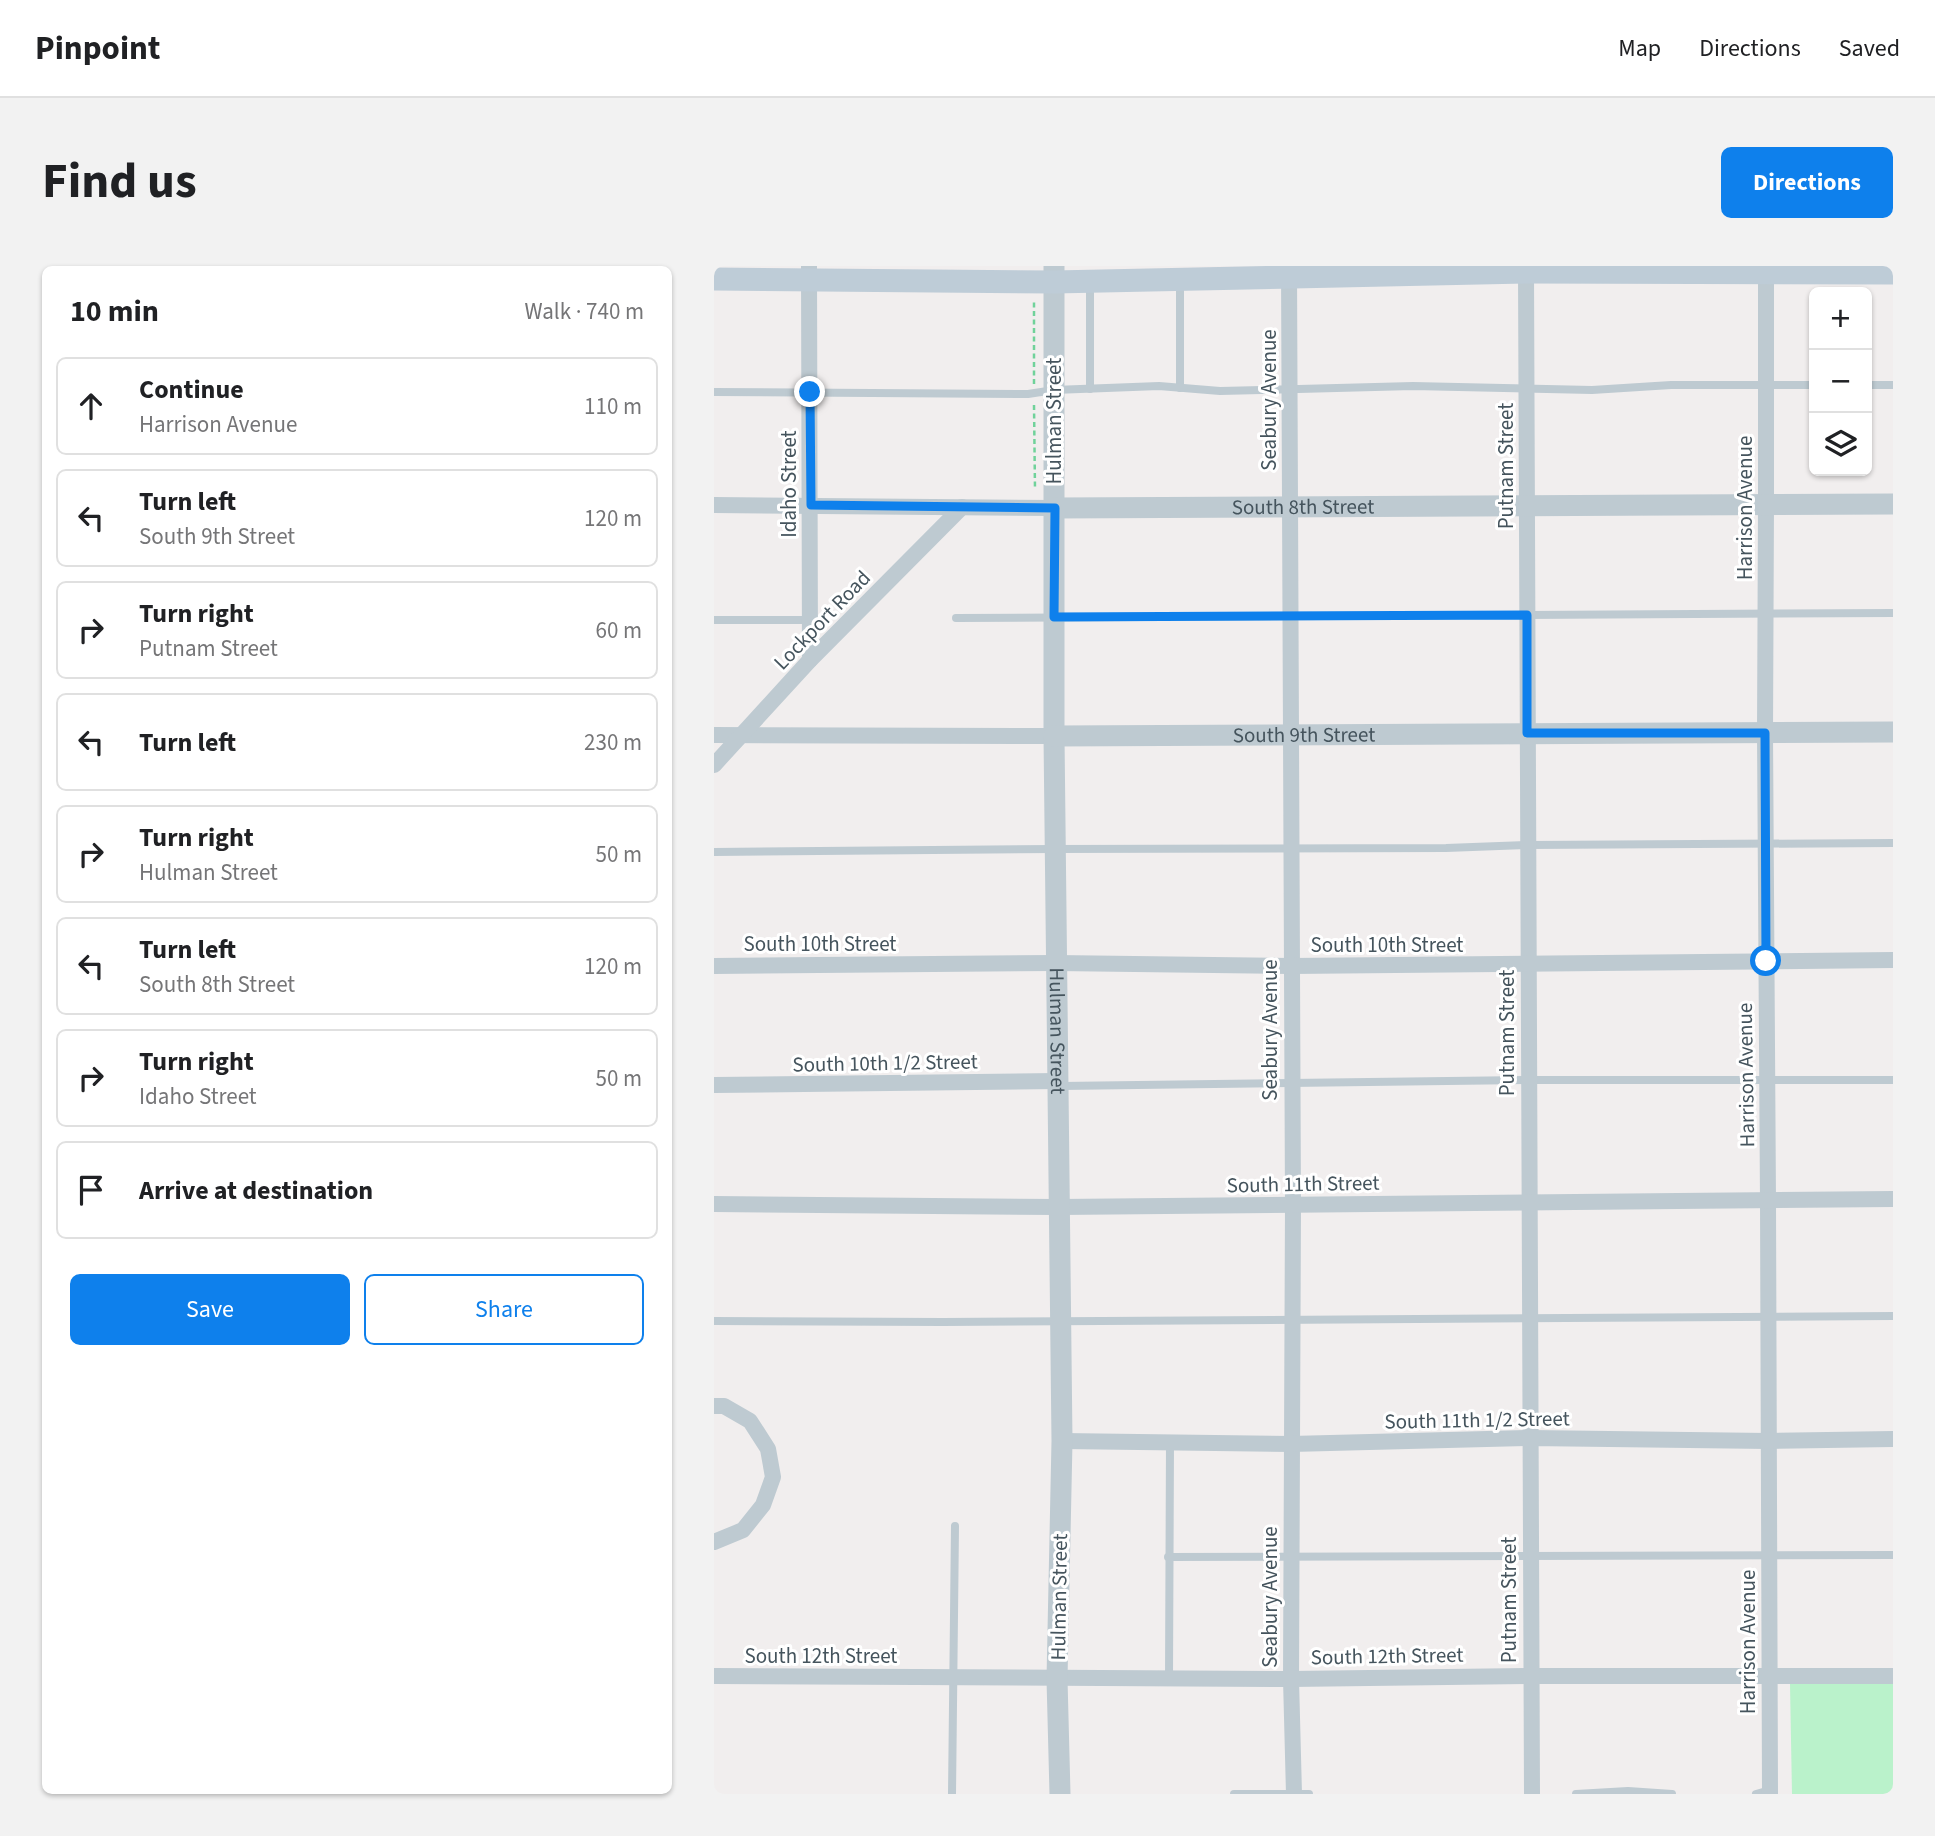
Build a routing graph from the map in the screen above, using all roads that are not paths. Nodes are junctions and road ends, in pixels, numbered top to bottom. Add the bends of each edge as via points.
1 (1606, 269) edge
2 (809, 272) edge
3 (1289, 272) edge
4 (1526, 272) junction
5 (1766, 272) junction
6 (1893, 273) edge
7 (1054, 274) edge
8 (714, 279) edge
9 (1180, 279) junction
10 (1090, 282) junction
11 (1766, 384) junction
12 (1809, 384) edge
13 (1872, 385) edge
14 (1893, 385) edge
15 (1180, 388) junction
16 (1290, 388) junction
17 (1527, 388) junction
18 (1090, 389) junction
19 (1054, 390) junction
20 (714, 392) edge
21 (810, 392) junction
22 (1766, 504) junction
23 (714, 505) edge
24 (811, 505) junction
25 (1527, 505) junction
26 (1893, 505) edge
27 (962, 507) junction
28 (1290, 507) junction
29 (1055, 508) junction
30 (1893, 613) edge
31 (1766, 614) junction
32 (1527, 615) junction
33 (1290, 616) junction
34 (1054, 617) junction
35 (956, 618) dead end
36 (714, 620) edge
37 (810, 620) junction
38 (810, 660) junction
39 (1893, 732) edge
40 (1527, 733) junction
41 (1765, 733) junction
42 (744, 734) junction
43 (714, 735) edge
44 (1290, 735) junction
45 (1054, 736) junction
46 (714, 765) edge
47 (1893, 844) edge
48 (1528, 845) junction
49 (1766, 845) junction
50 (1290, 848) junction
51 (1055, 849) junction
52 (714, 852) edge
53 (1893, 960) edge
54 (1766, 961) junction
55 (1056, 963) junction
56 (1528, 965) junction
57 (714, 966) edge
58 (1291, 966) junction
59 (1529, 1080) junction
60 (1767, 1080) junction
61 (1893, 1080) edge
62 (1292, 1082) junction
63 (1058, 1084) junction
64 (714, 1085) edge
65 (1893, 1199) edge
66 (1529, 1202) junction
67 (1769, 1202) junction
68 (714, 1204) edge
69 (1293, 1205) junction
70 (1059, 1207) junction
71 (1893, 1316) edge
72 (1769, 1318) junction
73 (1529, 1319) junction
74 (1061, 1320) junction
75 (1292, 1320) junction
76 (714, 1321) edge
77 (714, 1406) edge
78 (1530, 1438) junction
79 (1893, 1439) edge
80 (1062, 1441) junction
81 (1769, 1441) junction
82 (1170, 1443) junction
83 (1292, 1444) junction
84 (955, 1526) dead end
85 (714, 1542) edge
86 (1893, 1555) edge
87 (1769, 1556) junction
88 (1168, 1557) junction
89 (1291, 1557) junction
90 (1530, 1557) junction
91 (1770, 1675) junction
92 (714, 1676) edge
93 (1530, 1676) junction
94 (1893, 1676) edge
95 (953, 1678) junction
96 (1057, 1679) junction
97 (1169, 1679) junction
98 (1291, 1679) junction
99 (1765, 1793) edge
100 (952, 1794) edge
101 (1059, 1794) edge
102 (1234, 1794) edge
103 (1294, 1794) edge
104 (1309, 1794) edge
105 (1532, 1794) edge
106 (1576, 1794) edge
107 (1672, 1794) edge

1 - 4 main road
1 - 5 main road
2 - 7 main road via 944,277
2 - 8 main road
2 - 21 street, Idaho Street
3 - 4 main road
3 - 9 main road
3 - 16 street, Seabury Avenue
4 - 17 street, Putnam Street
5 - 6 main road
5 - 11 street, Harrison Avenue
7 - 10 main road
7 - 19 street, Hulman Street
9 - 10 main road
9 - 15 lane
10 - 18 lane
11 - 12 lane
11 - 17 lane
11 - 22 street, Harrison Avenue
13 - 14 lane
15 - 16 lane
15 - 18 lane
16 - 17 lane
16 - 28 street, Seabury Avenue
17 - 25 street, Putnam Street
18 - 19 lane
19 - 21 lane via 1028,394
19 - 29 street, Hulman Street
20 - 21 lane
21 - 24 street, Idaho Street
22 - 25 street, South 8th Street
22 - 26 street, South 8th Street
22 - 31 street, Harrison Avenue
23 - 24 street, South 8th Street
24 - 27 street, South 8th Street
24 - 37 street, Idaho Street
25 - 28 street, South 8th Street
25 - 32 street, Putnam Street
27 - 29 street, South 8th Street
27 - 38 street, Lockport Road
28 - 29 street, South 8th Street
28 - 33 street, Seabury Avenue
29 - 34 street, Hulman Street
30 - 31 lane
31 - 32 lane
31 - 41 street, Harrison Avenue
32 - 33 lane
32 - 40 street, Putnam Street
33 - 34 lane
33 - 44 street, Seabury Avenue
34 - 35 lane
34 - 45 street, Hulman Street
36 - 37 lane
37 - 38 street, Idaho Street
38 - 42 street, Lockport Road
39 - 41 street, South 9th Street
40 - 41 street, South 9th Street
40 - 44 street, South 9th Street
40 - 48 street, Putnam Street
41 - 49 street, Harrison Avenue
42 - 43 street, South 9th Street
42 - 45 street, South 9th Street
42 - 46 street, Lockport Road
44 - 45 street, South 9th Street
44 - 50 street, Seabury Avenue
45 - 51 street, Hulman Street
47 - 49 lane
48 - 49 lane
48 - 50 lane
48 - 56 street, Putnam Street
49 - 54 street, Harrison Avenue
50 - 51 lane
50 - 58 street, Seabury Avenue
51 - 52 lane
51 - 55 street, Hulman Street
53 - 54 street, South 10th Street
54 - 56 street, South 10th Street
54 - 60 street, Harrison Avenue
55 - 57 street, South 10th Street
55 - 58 street, South 10th Street
55 - 63 street, Hulman Street
56 - 58 street, South 10th Street
56 - 59 street, Putnam Street
58 - 62 street, Seabury Avenue
59 - 60 lane
59 - 62 lane
59 - 66 street, Putnam Street
60 - 61 lane
60 - 67 street, Harrison Avenue
62 - 63 lane
62 - 69 street, Seabury Avenue
63 - 64 street, South 10th 1/2 Street
63 - 70 street, Hulman Street
65 - 67 street, South 11th Street
66 - 67 street, South 11th Street
66 - 69 street, South 11th Street
66 - 73 street, Putnam Street
67 - 72 street, Harrison Avenue
68 - 70 street, South 11th Street
69 - 70 street, South 11th Street
69 - 75 street, Seabury Avenue
70 - 74 street, Hulman Street
71 - 72 lane
72 - 73 lane
72 - 81 street, Harrison Avenue
73 - 75 lane
73 - 78 street, Putnam Street
74 - 75 lane
74 - 76 lane
74 - 80 street, Hulman Street
75 - 83 street, Seabury Avenue
77 - 85 street via 724,1406 750,1421 768,1449 773,1477 763,1505 743,1530
78 - 81 street, South 11th 1/2 Street
78 - 83 street, South 11th 1/2 Street
78 - 90 street, Putnam Street
79 - 81 street, South 11th 1/2 Street
80 - 82 street, South 11th 1/2 Street
80 - 96 street, Hulman Street
81 - 87 street, Harrison Avenue
82 - 83 street, South 11th 1/2 Street
82 - 88 lane
83 - 89 street, Seabury Avenue
84 - 95 lane
86 - 87 lane
87 - 90 lane
87 - 91 street, Harrison Avenue
88 - 89 lane
88 - 97 lane
89 - 90 lane
89 - 98 street, Seabury Avenue
90 - 93 street, Putnam Street
91 - 93 street, South 12th Street
91 - 94 street, South 12th Street
91 - 99 street, Harrison Avenue
92 - 95 street, South 12th Street
93 - 98 street, South 12th Street
93 - 105 street, Putnam Street
95 - 96 street, South 12th Street
95 - 100 lane
96 - 97 street, South 12th Street
96 - 101 street, Hulman Street
97 - 98 street, South 12th Street
98 - 103 street, Seabury Avenue
102 - 103 lane
103 - 104 lane
106 - 107 lane

